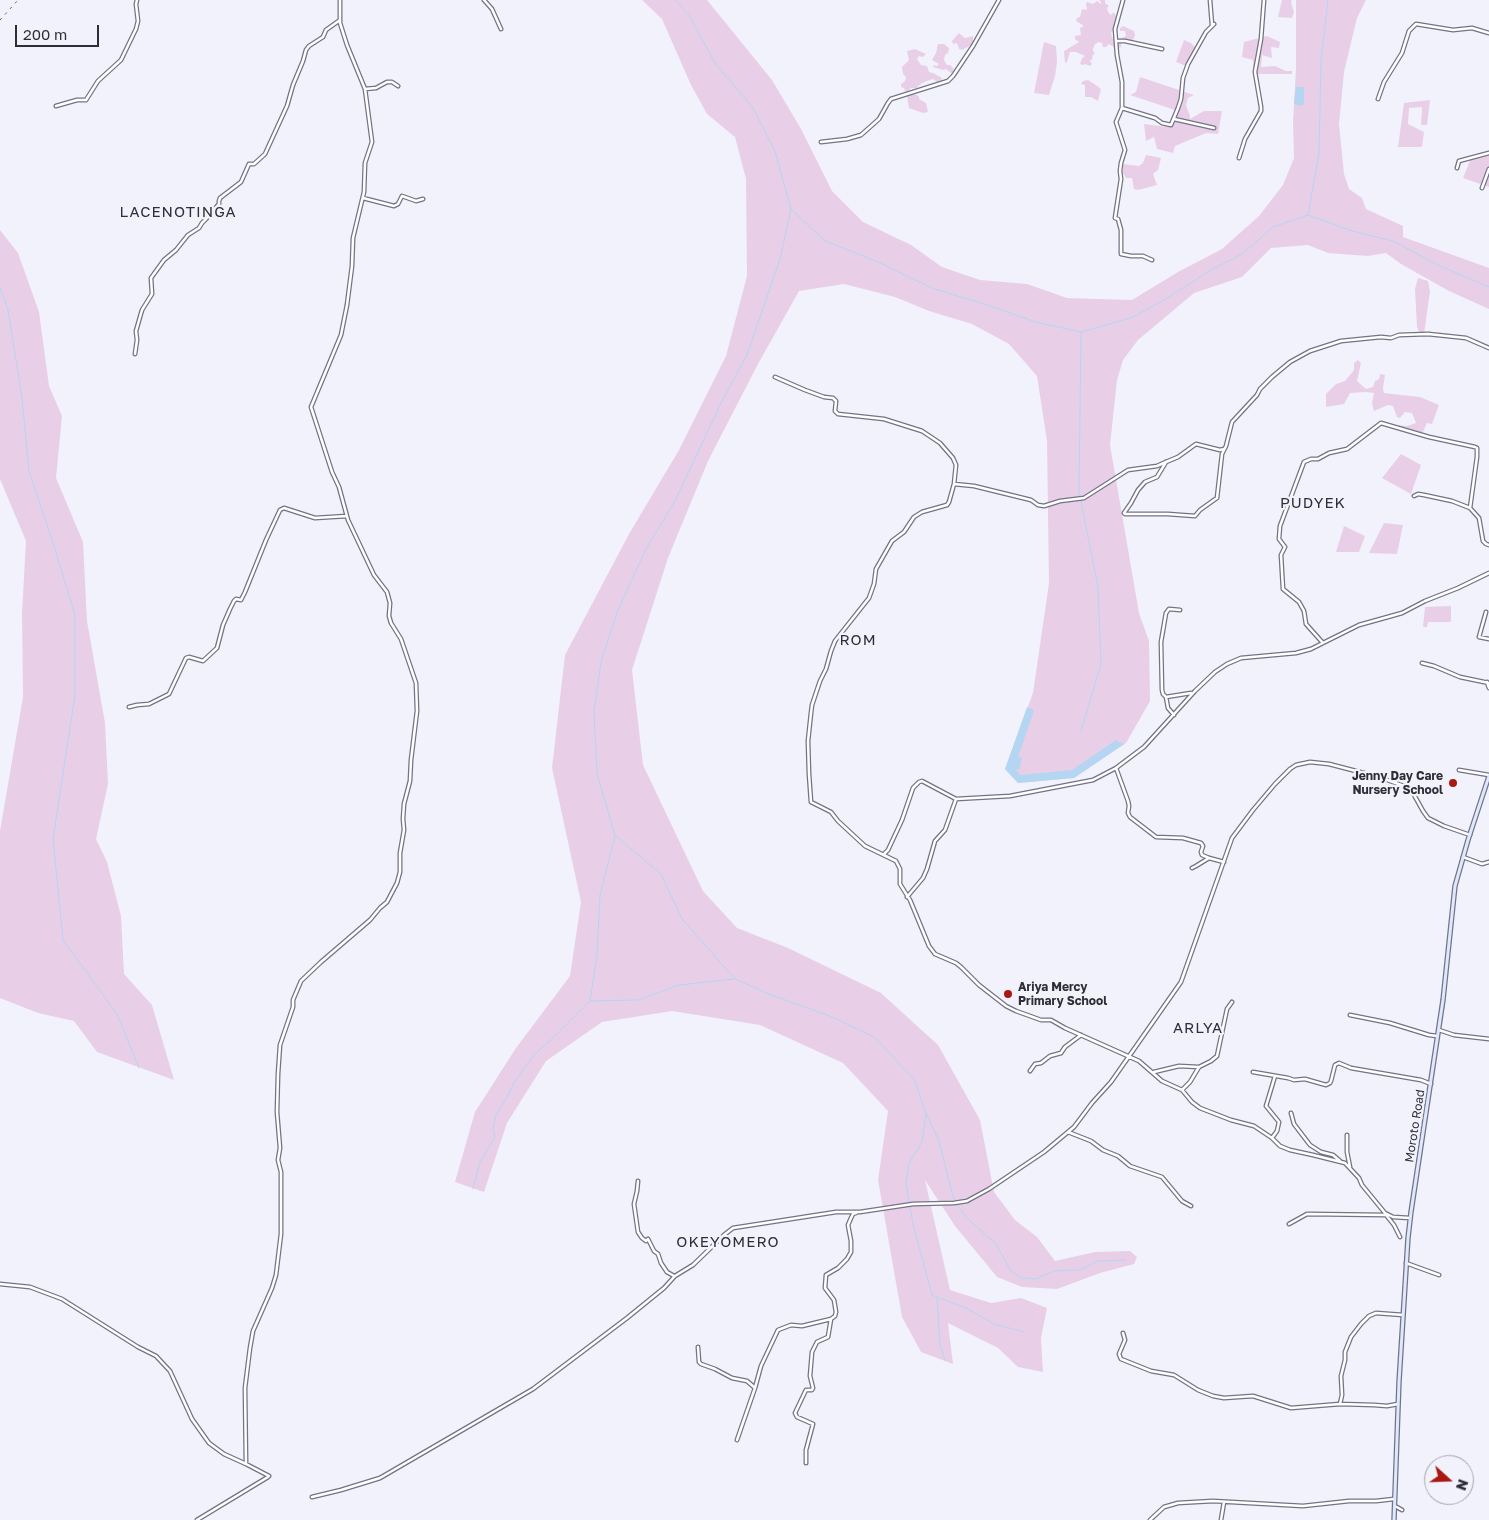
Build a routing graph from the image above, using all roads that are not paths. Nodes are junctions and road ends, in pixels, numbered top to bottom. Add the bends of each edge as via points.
1 (138, 0) edge
2 (340, 0) edge
3 (484, 0) edge
4 (999, 0) edge
5 (1123, 0) edge
6 (1210, 0) edge
7 (1264, 0) edge
8 (340, 20) junction
9 (501, 29) dead end
10 (1489, 32) edge
11 (1116, 41) junction
12 (1162, 50) dead end
13 (398, 86) dead end
14 (365, 90) junction
15 (1378, 99) dead end
16 (56, 106) dead end
17 (1122, 108) junction
18 (1174, 119) junction
19 (1214, 128) dead end
20 (821, 142) dead end
21 (1489, 153) edge
22 (1239, 158) dead end
23 (1457, 168) dead end
24 (1489, 169) edge
25 (1482, 188) dead end
26 (363, 198) junction
27 (423, 200) dead end
28 (1152, 260) dead end
29 (1489, 348) edge
30 (136, 354) dead end
31 (776, 377) dead end
32 (1225, 448) junction
33 (1220, 450) junction
34 (1222, 454) junction
35 (1166, 462) junction
36 (954, 484) junction
37 (1414, 496) dead end
38 (1470, 508) junction
39 (347, 516) junction
40 (1489, 545) edge
41 (1489, 573) edge
42 (1180, 610) dead end
43 (1486, 612) dead end
44 (1489, 639) edge
45 (1323, 643) junction
46 (1422, 663) dead end
47 (1488, 683) edge
48 (1489, 688) edge
49 (1193, 692) junction
50 (1166, 697) junction
51 (130, 707) dead end
52 (1174, 715) junction
53 (1116, 768) junction
54 (1459, 770) dead end
55 (1489, 776) edge
56 (956, 799) junction
57 (1470, 835) junction
58 (884, 854) junction
59 (1463, 857) junction
60 (1209, 858) junction
61 (1224, 862) junction
62 (1489, 862) edge
63 (1192, 868) dead end
64 (908, 897) junction
65 (1232, 1002) dead end
66 (1350, 1015) dead end
67 (1439, 1030) junction
68 (1081, 1035) junction
69 (1438, 1036) junction
70 (1489, 1039) edge
71 (1129, 1056) junction
72 (1199, 1066) junction
73 (1030, 1071) dead end
74 (1153, 1072) junction
75 (1253, 1072) dead end
76 (1274, 1076) junction
77 (1431, 1084) junction
78 (1182, 1090) junction
79 (1291, 1113) dead end
80 (1068, 1132) junction
81 (1347, 1135) dead end
82 (1272, 1138) junction
83 (1341, 1162) junction
84 (1351, 1169) junction
85 (638, 1181) dead end
86 (1191, 1206) dead end
87 (860, 1212) junction
88 (1386, 1214) junction
89 (1410, 1218) junction
90 (1288, 1224) dead end
91 (1400, 1237) dead end
92 (1406, 1263) junction
93 (1439, 1275) dead end
94 (675, 1276) junction
95 (0, 1284) edge
96 (1403, 1315) junction
97 (831, 1319) junction
98 (1123, 1333) dead end
99 (698, 1347) dead end
100 (755, 1388) junction
101 (1340, 1404) junction
102 (1398, 1404) junction
103 (737, 1440) dead end
104 (806, 1463) dead end
105 (246, 1464) junction
106 (312, 1496) dead end
107 (1394, 1499) junction
108 (1224, 1502) junction
109 (1395, 1506) junction
110 (1402, 1510) dead end
111 (197, 1520) edge
112 (1150, 1520) edge
113 (1221, 1520) edge
114 (1394, 1520) edge

1 - 16 street via 136,30 121,60 98,81 86,100
2 - 8 street
3 - 9 street
4 - 20 street via 973,46 948,81 892,98 879,119 860,135
5 - 11 street via 1115,29
6 - 18 street via 1213,24 1186,70
7 - 22 street via 1255,72 1261,112 1245,138
8 - 14 street
8 - 30 street via 306,50 287,106 265,154 254,164 249,164 241,182 220,198 219,204 200,227 188,235 151,278 152,294 142,310 136,331
10 - 15 street via 1416,24 1409,31 1402,53 1384,82
11 - 12 street
11 - 17 street
13 - 14 street via 387,82
14 - 26 street via 372,142 364,162
17 - 18 street via 1171,125
17 - 28 street via 1116,122 1125,150 1115,218 1121,230 1121,252
18 - 19 street
21 - 23 street via 1459,161
24 - 25 street
26 - 27 street via 394,206 402,196
26 - 39 street via 353,238 341,335 311,407
29 - 32 street via 1466,338 1428,334 1359,338 1323,346 1290,362 1260,389 1232,422
31 - 36 street via 834,398 838,414 884,419 931,436 954,458 957,469
32 - 33 street
32 - 34 street
33 - 34 street
33 - 35 street via 1198,443
34 - 35 street via 1217,498 1195,516 1125,514 1138,490 1145,482 1157,477
35 - 36 street via 1128,470 1080,499 1044,506 974,486
36 - 58 street via 947,506 914,517 904,532 888,545 876,568 869,598 836,641 812,705 808,741 811,802 831,812 865,846
37 - 38 street via 1418,494 1452,501
38 - 40 street via 1479,518 1483,541
38 - 45 street via 1477,457 1475,447 1381,422 1347,449 1304,462 1280,526 1279,539 1285,547 1282,555 1283,589 1299,602 1306,624
39 - 51 street via 315,518 284,508 280,510 246,592 241,600 234,601 230,609 217,648 203,661 186,658 169,694 149,704
39 - 105 street via 374,576 387,592 391,623 401,639 416,683 418,712 404,804 397,883 387,902 370,920 301,981 280,1045 277,1112 281,1234 276,1276 253,1331 250,1348 245,1388
41 - 45 street via 1402,613 1359,625
42 - 50 street via 1168,609 1162,636 1160,661 1162,690
43 - 44 street via 1479,637
45 - 49 street via 1303,651 1234,661 1215,672
46 - 47 street
47 - 48 street
49 - 50 street
49 - 52 street
50 - 52 street via 1169,710
52 - 53 street via 1144,747
53 - 56 street via 1085,782 1010,796
53 - 60 street via 1130,817 1156,837 1183,838 1201,843 1201,853
54 - 55 street
55 - 57 main road, Moroto Road
56 - 58 street via 922,781 918,782
56 - 64 street via 945,830 935,841 927,869
57 - 59 main road, Moroto Road
57 - 61 street via 1428,818 1404,786 1329,764 1303,762 1290,769 1253,810 1232,838
58 - 64 street via 899,865 900,884
59 - 62 street via 1482,864
59 - 67 main road, Moroto Road via 1455,886
60 - 61 street
60 - 63 street
61 - 71 street via 1181,982
64 - 68 street via 935,954 956,963 1006,1006 1041,1020 1051,1020
65 - 72 street via 1217,1056
66 - 69 street
67 - 69 main road, Moroto Road
67 - 70 street
68 - 71 street
68 - 73 street via 1061,1053 1035,1064
69 - 77 main road, Moroto Road
71 - 74 street
71 - 80 street via 1112,1082
72 - 74 street via 1179,1066
72 - 78 street
74 - 78 street via 1162,1081
75 - 76 street
76 - 77 street via 1328,1085 1334,1065 1339,1063
76 - 82 street via 1266,1106 1279,1122
77 - 89 main road, Moroto Road
78 - 82 street via 1200,1108 1254,1126
79 - 83 street via 1294,1124 1310,1145 1321,1152 1333,1154
80 - 86 street via 1091,1141 1134,1168 1162,1177 1182,1201
80 - 87 street via 1044,1152 967,1201 913,1204
81 - 84 street
82 - 83 street via 1290,1150
83 - 84 street
84 - 88 street
85 - 94 street via 634,1204 638,1232 646,1241 648,1239 667,1272
87 - 94 street via 828,1213 734,1228 693,1265
87 - 97 street via 853,1214 848,1226 852,1247 847,1259 826,1275 825,1288 836,1308
88 - 89 street
88 - 90 street via 1307,1214
88 - 91 street
89 - 92 main road, Moroto Road
92 - 93 street
92 - 96 main road, Moroto Road
94 - 106 street via 628,1318 534,1389 380,1478
95 - 105 street via 30,1287 62,1299 156,1356 170,1371 192,1420 209,1443
96 - 101 street via 1376,1313 1369,1316 1351,1337 1341,1376
96 - 102 main road, Moroto Road
97 - 100 street via 778,1330
97 - 104 street via 828,1337 817,1342 812,1352 810,1376 813,1388 804,1392 795,1413 796,1417 813,1424
98 - 101 street via 1125,1340 1119,1354 1122,1359 1151,1371 1174,1375 1214,1396 1260,1397 1291,1408
99 - 100 street via 701,1364 747,1381
100 - 103 street
101 - 102 street
102 - 107 main road, Moroto Road
105 - 111 street via 269,1476
107 - 108 street via 1303,1506
107 - 109 main road, Moroto Road
108 - 112 street via 1171,1504 1164,1506
108 - 113 street
109 - 110 street
109 - 114 main road, Moroto Road

